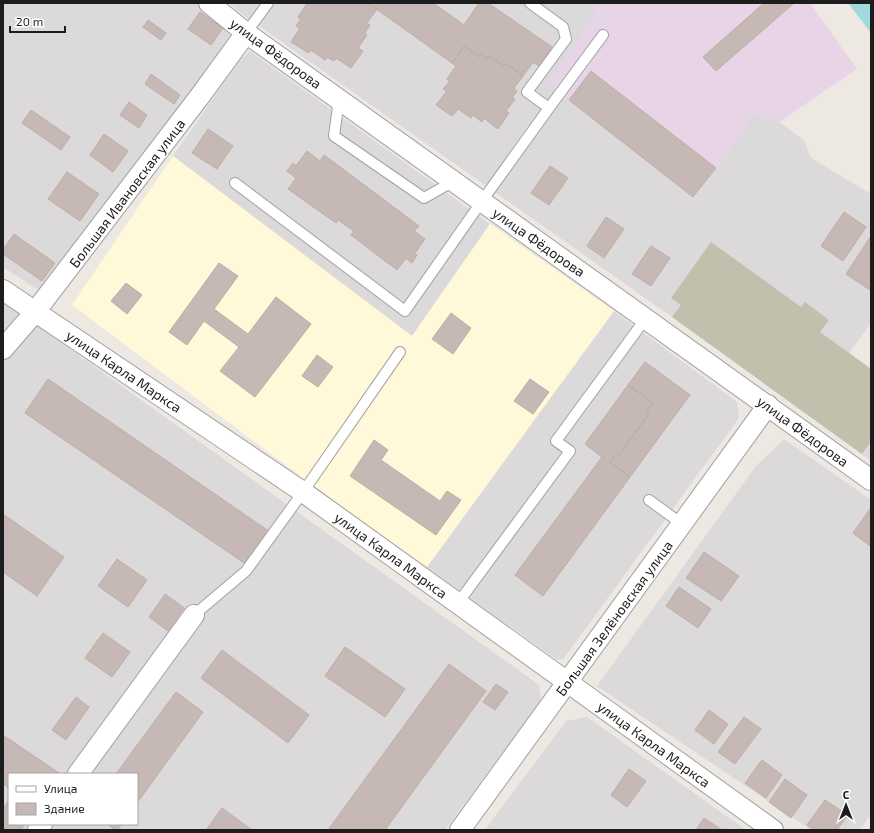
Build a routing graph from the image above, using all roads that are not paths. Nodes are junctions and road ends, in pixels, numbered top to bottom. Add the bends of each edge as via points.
1 (209, 3) edge
2 (268, 3) edge
3 (530, 3) edge
4 (246, 33) junction
5 (602, 35) dead end
6 (339, 99) junction
7 (549, 108) junction
8 (454, 181) junction
9 (236, 183) dead end
10 (482, 201) junction
11 (3, 290) edge
12 (35, 312) junction
13 (646, 318) junction
14 (3, 349) edge
15 (400, 352) dead end
16 (768, 405) junction
17 (871, 480) edge
18 (303, 492) junction
19 (649, 500) dead end
20 (682, 524) junction
21 (458, 603) junction
22 (194, 615) joint
23 (568, 682) junction
24 (79, 773) edge
25 (460, 830) edge
26 (773, 830) edge

1 - 4 street, улица Фёдорова
2 - 4 lane
3 - 7 lane via 563,27 566,39 527,92
4 - 6 street, улица Фёдорова
4 - 12 street, Большая Ивановская улица
5 - 7 lane
6 - 8 street, улица Фёдорова
6 - 8 lane via 334,136 424,198
7 - 10 lane
8 - 10 street, улица Фёдорова
9 - 10 lane via 405,311
10 - 13 street, улица Фёдорова
11 - 12 street, улица Карла Маркса
12 - 14 street, Большая Ивановская улица
12 - 18 street, улица Карла Маркса
13 - 16 street, улица Фёдорова
13 - 21 lane via 556,441 570,450
15 - 18 lane
16 - 17 street, улица Фёдорова
16 - 20 street, Большая Зелёновская улица
18 - 21 street, улица Карла Маркса
18 - 22 lane via 246,571
19 - 20 lane
20 - 23 street, Большая Зелёновская улица
21 - 23 street, улица Карла Маркса
22 - 24 street
23 - 25 street, Большая Зелёновская улица
23 - 26 street, улица Карла Маркса

